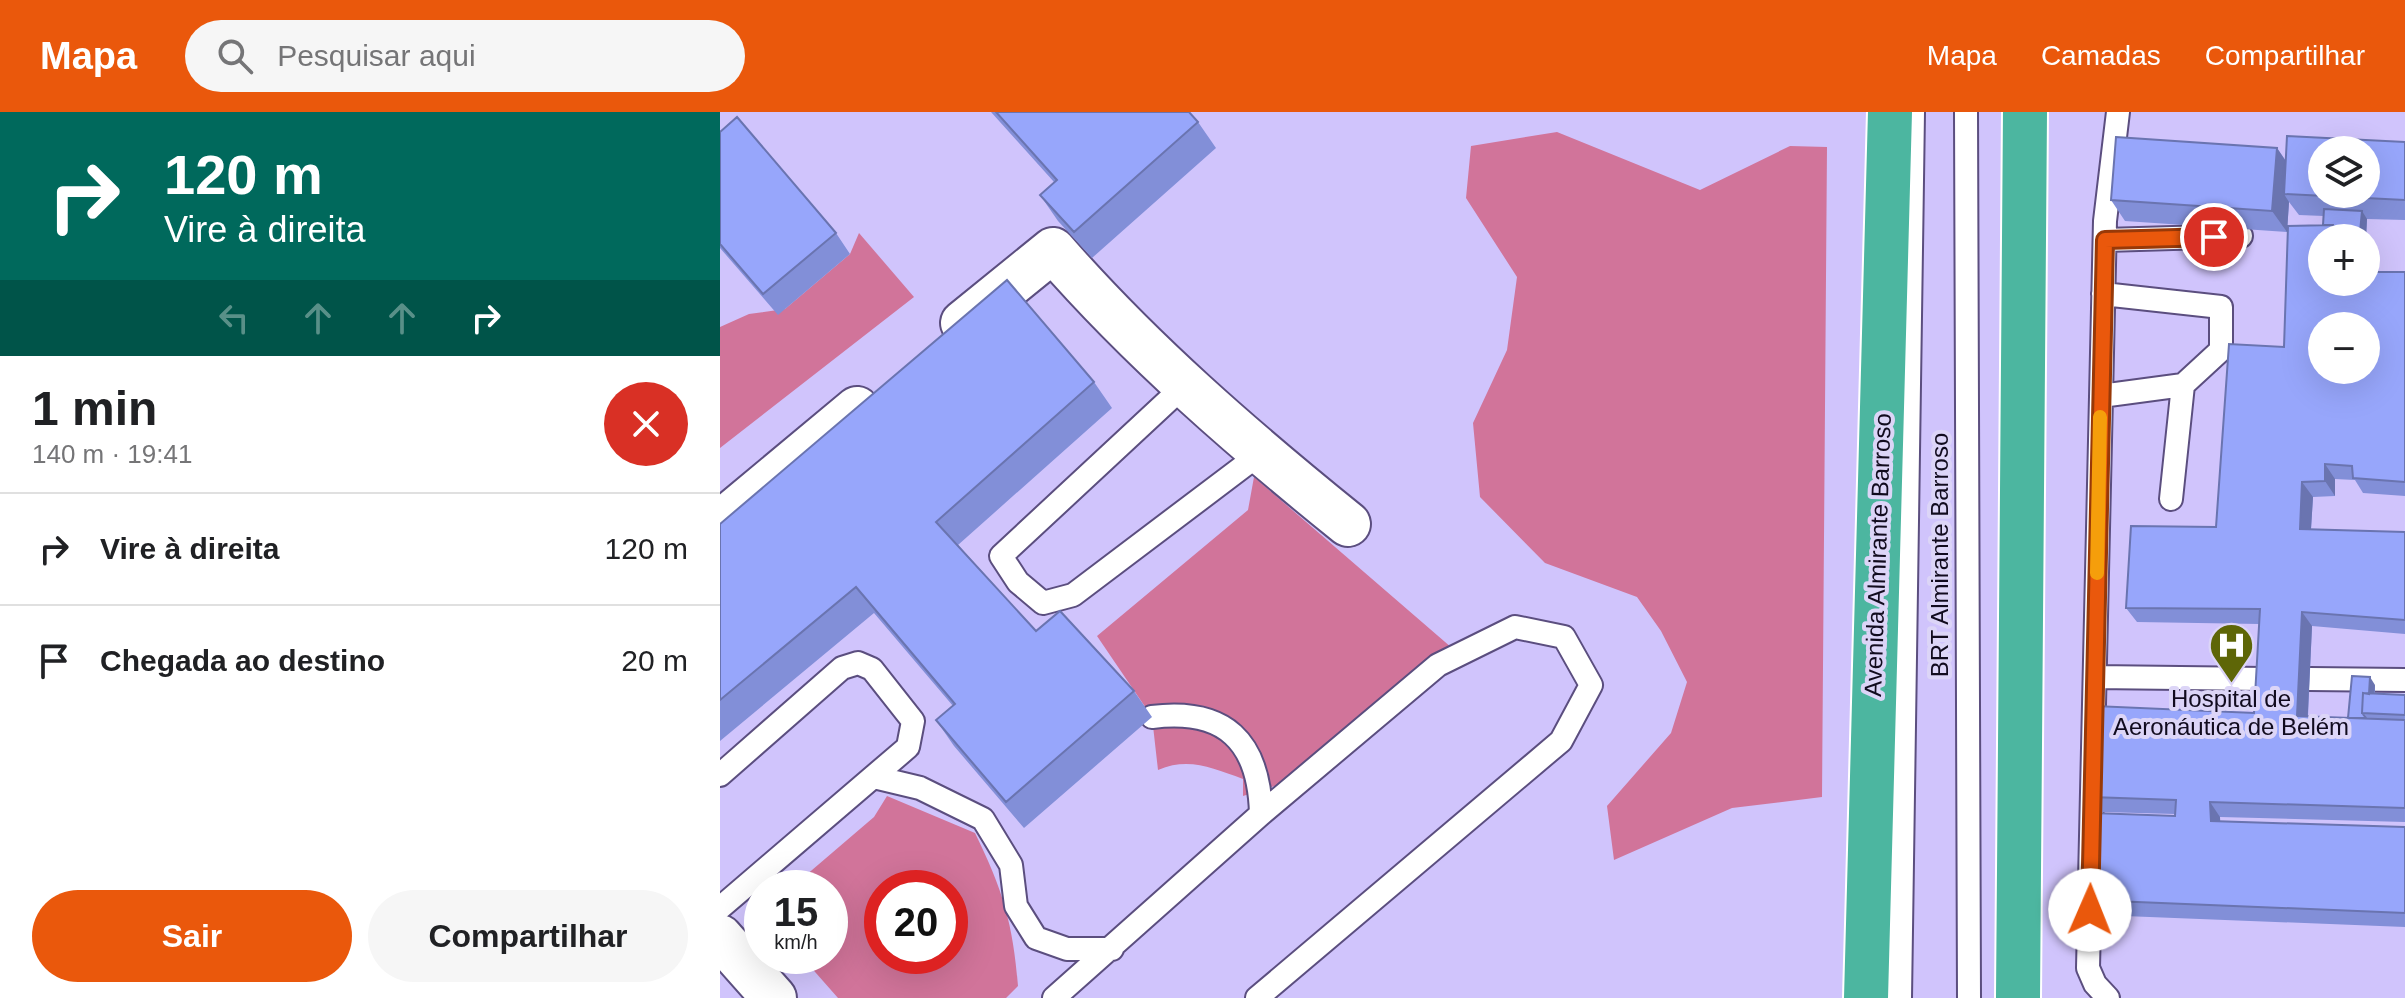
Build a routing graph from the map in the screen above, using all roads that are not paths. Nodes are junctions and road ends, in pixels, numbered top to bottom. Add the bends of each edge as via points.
1 (1890, 112) edge
2 (1913, 112) edge
3 (1966, 112) edge
4 (2025, 112) edge
5 (2118, 112) edge
6 (2241, 236) edge
7 (2105, 240) junction
8 (2103, 294) junction
9 (934, 346) edge
10 (1186, 384) junction
11 (887, 385) edge
12 (2183, 385) junction
13 (2101, 396) junction
14 (1261, 453) junction
15 (2171, 499) dead end
16 (720, 523) edge
17 (1348, 524) dead end
18 (2095, 677) junction
19 (2265, 679) edge
20 (2309, 679) dead end
21 (2405, 680) edge
22 (1152, 717) dead end
23 (720, 775) edge
24 (874, 777) junction
25 (1261, 814) junction
26 (720, 908) edge
27 (720, 937) edge
28 (1112, 949) junction
29 (774, 998) edge
30 (1054, 998) edge
31 (1257, 998) edge
32 (1866, 998) edge
33 (1900, 998) edge
34 (1969, 998) edge
35 (2018, 998) edge
36 (2108, 998) edge

1 - 32 highway, Avenida Almirante Barroso
2 - 33 lane, BRT Almirante Barroso
3 - 34 lane, BRT Almirante Barroso
4 - 35 highway
5 - 7 lane
6 - 7 lane
7 - 8 lane
8 - 12 lane via 2221,307 2221,350
8 - 13 lane
9 - 10 street via 1053,250
10 - 14 street
10 - 14 lane via 1001,556 1018,582 1043,603 1073,595
11 - 16 street
12 - 13 lane
12 - 15 lane
13 - 18 lane
14 - 17 street
18 - 19 lane
18 - 36 lane via 2088,968
20 - 21 lane
22 - 25 lane via 1186,712 1223,726 1251,754 1260,783
23 - 24 lane via 842,668 858,663 872,669 913,721 908,747
24 - 26 lane
24 - 28 lane via 920,788 983,819 1011,865 1016,906 1036,938 1067,949
25 - 28 lane
25 - 31 lane via 1438,665 1515,627 1564,637 1591,685 1561,741
27 - 29 street
28 - 30 lane

